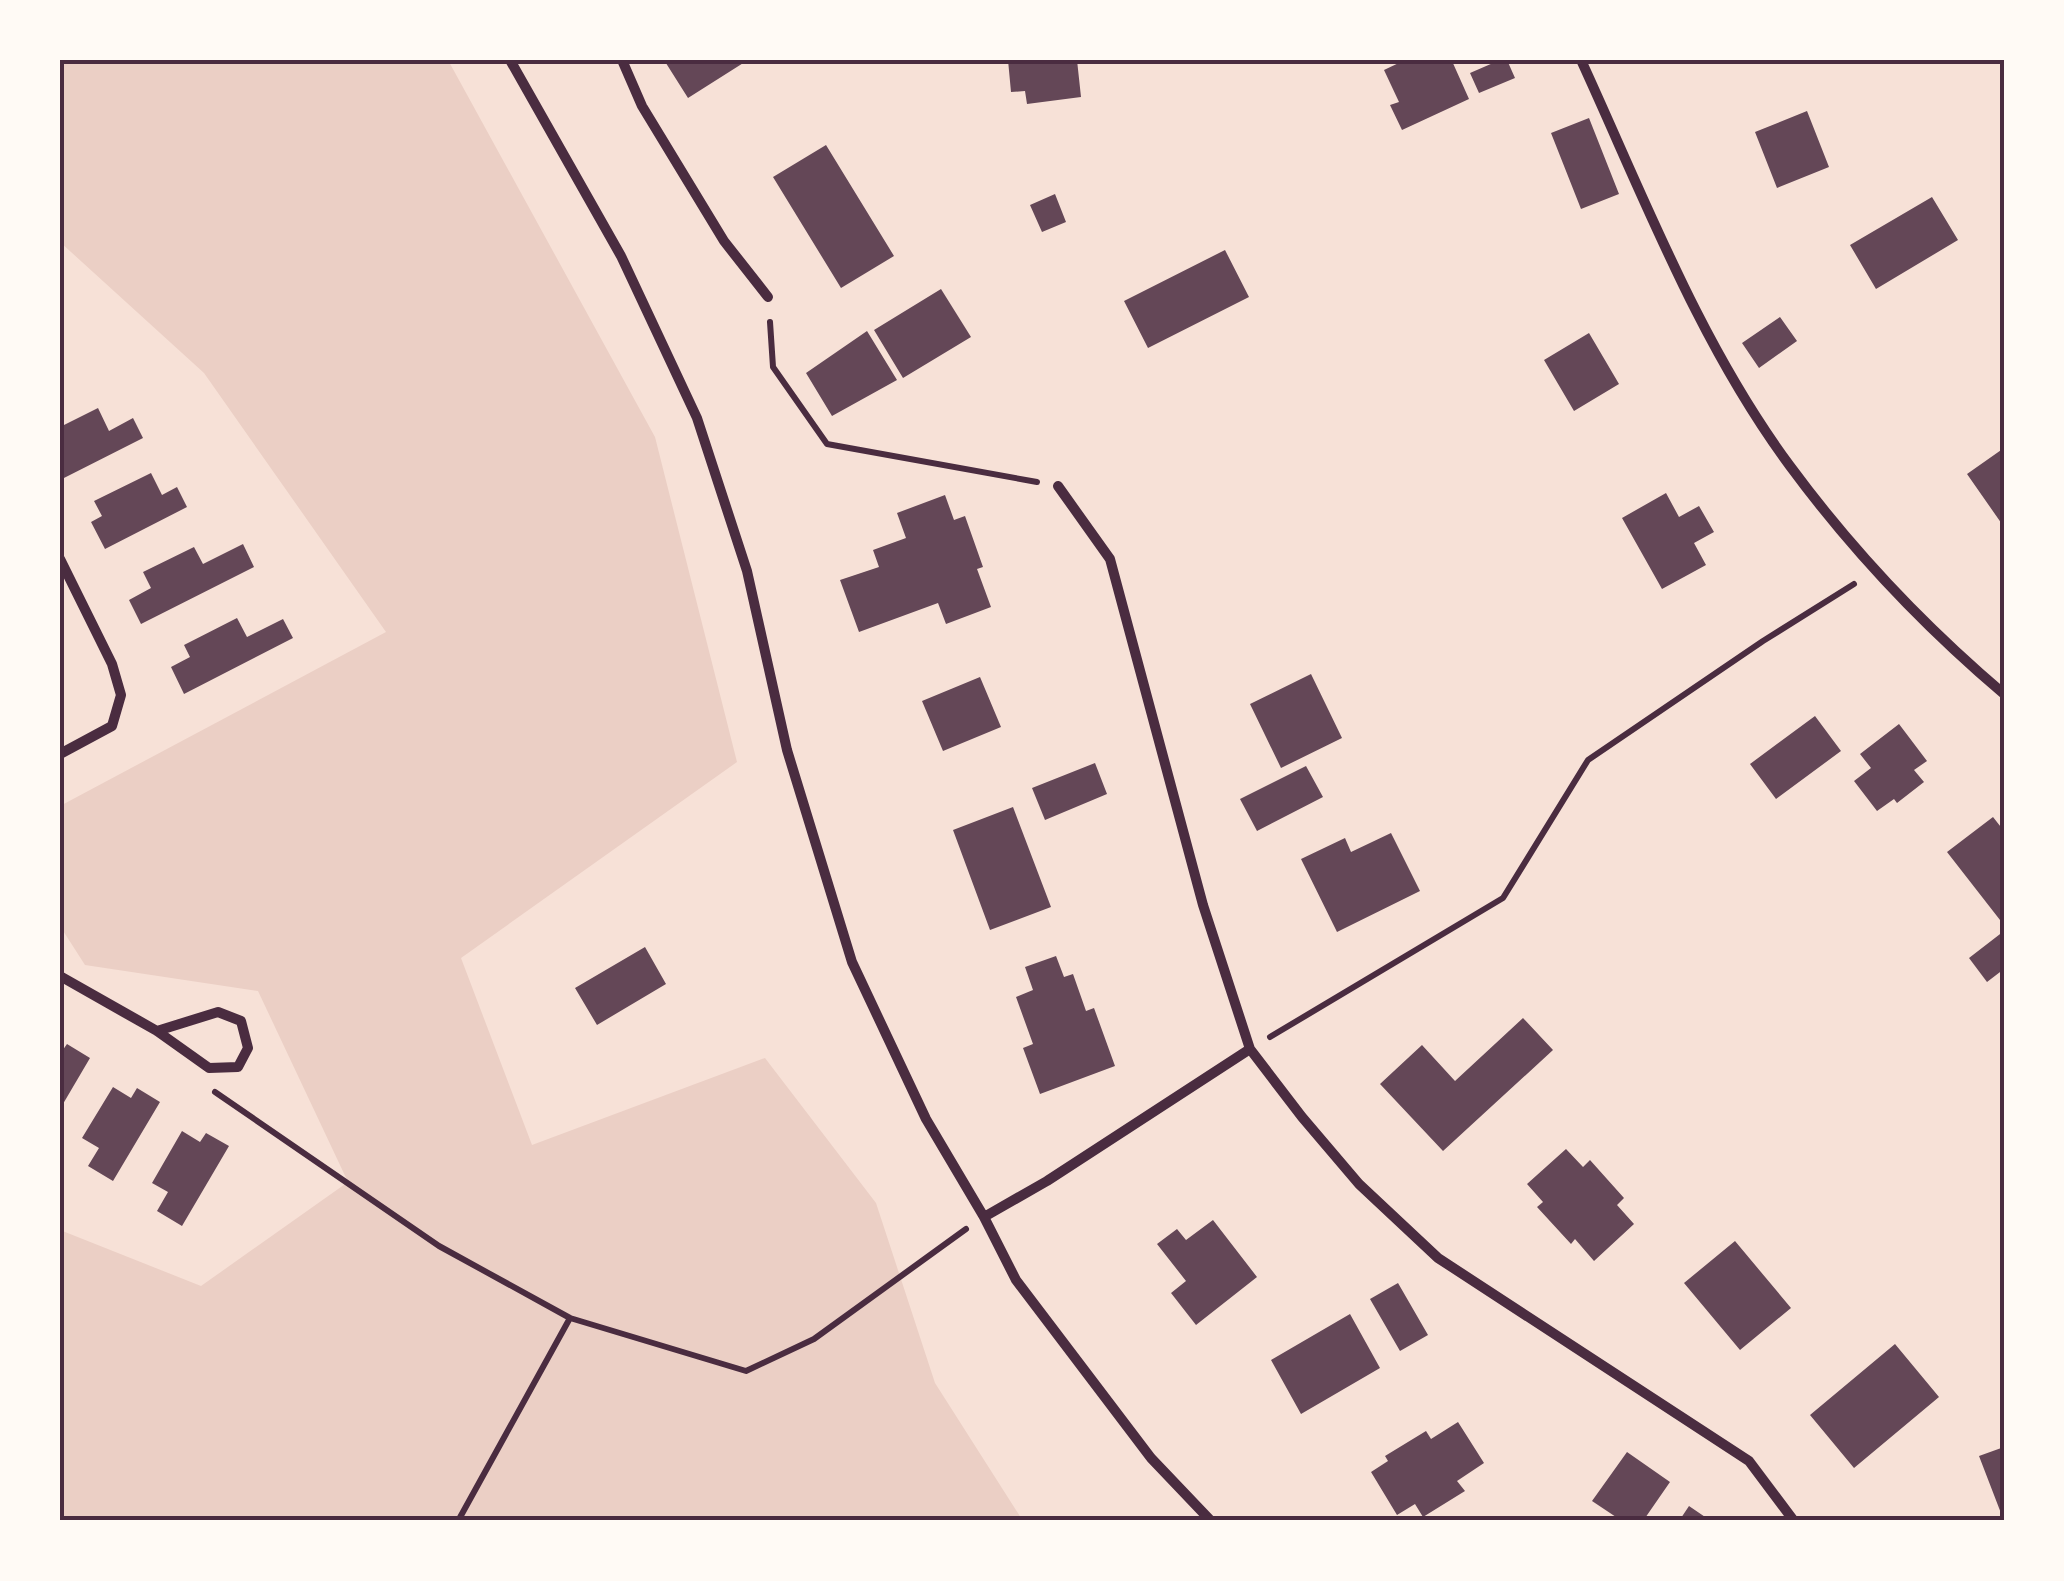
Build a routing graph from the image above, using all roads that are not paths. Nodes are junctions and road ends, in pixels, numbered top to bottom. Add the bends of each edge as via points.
1 (510, 60) edge
2 (622, 60) edge
3 (1581, 60) edge
4 (768, 297) road end
5 (1058, 486) road end
6 (60, 559) edge
7 (2004, 694) edge
8 (60, 754) edge
9 (60, 976) edge
10 (157, 1031) junction
11 (1250, 1049) junction
12 (984, 1217) junction
13 (1210, 1521) edge
14 (1794, 1521) edge

1 - 12 street via 621,256 698,418 747,571 787,750 852,962 926,1119
2 - 4 street via 642,106 724,241
3 - 7 street via 1673,262 1735,381 1790,466 1876,570
5 - 11 street via 1110,560 1203,905
6 - 8 street via 121,695 112,726
9 - 10 street
10 - 10 street via 209,1068 238,1067 248,1048 241,1022 218,1012
11 - 12 street
11 - 14 street via 1360,1184 1438,1258 1749,1461
12 - 13 street via 1016,1280 1150,1458

